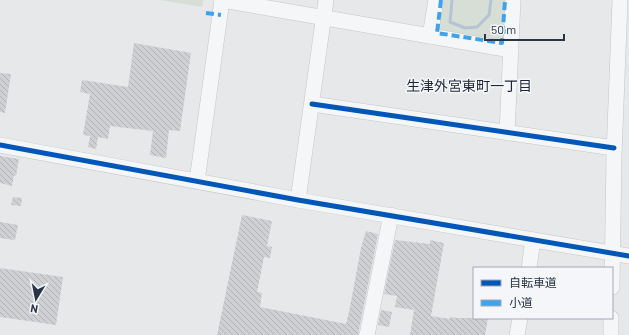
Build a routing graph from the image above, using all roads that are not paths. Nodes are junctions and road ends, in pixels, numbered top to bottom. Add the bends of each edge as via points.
1 (222, 0) edge
2 (326, 0) edge
3 (436, 0) edge
4 (513, 0) edge
5 (620, 0) edge
6 (324, 17) junction
7 (430, 36) junction
8 (511, 50) junction
9 (312, 104) junction
10 (507, 133) junction
11 (0, 145) edge
12 (614, 148) junction
13 (197, 181) junction
14 (298, 200) junction
15 (391, 215) junction
16 (533, 240) junction
17 (613, 253) junction
18 (629, 256) edge
19 (528, 267) edge
20 (613, 267) edge
21 (520, 319) edge
22 (611, 319) edge
23 (368, 335) edge
24 (517, 335) edge
25 (611, 335) edge

1 - 6 street
1 - 13 street
2 - 6 street
3 - 7 street
4 - 8 street
5 - 12 street
6 - 7 street
6 - 9 street
7 - 8 street
8 - 10 street
9 - 10 street
9 - 14 street
10 - 12 street
11 - 13 street
12 - 17 street
13 - 14 street
14 - 15 street
15 - 16 street
15 - 23 street
16 - 17 street
16 - 19 street
17 - 18 street
17 - 20 street
21 - 24 street
22 - 25 street

